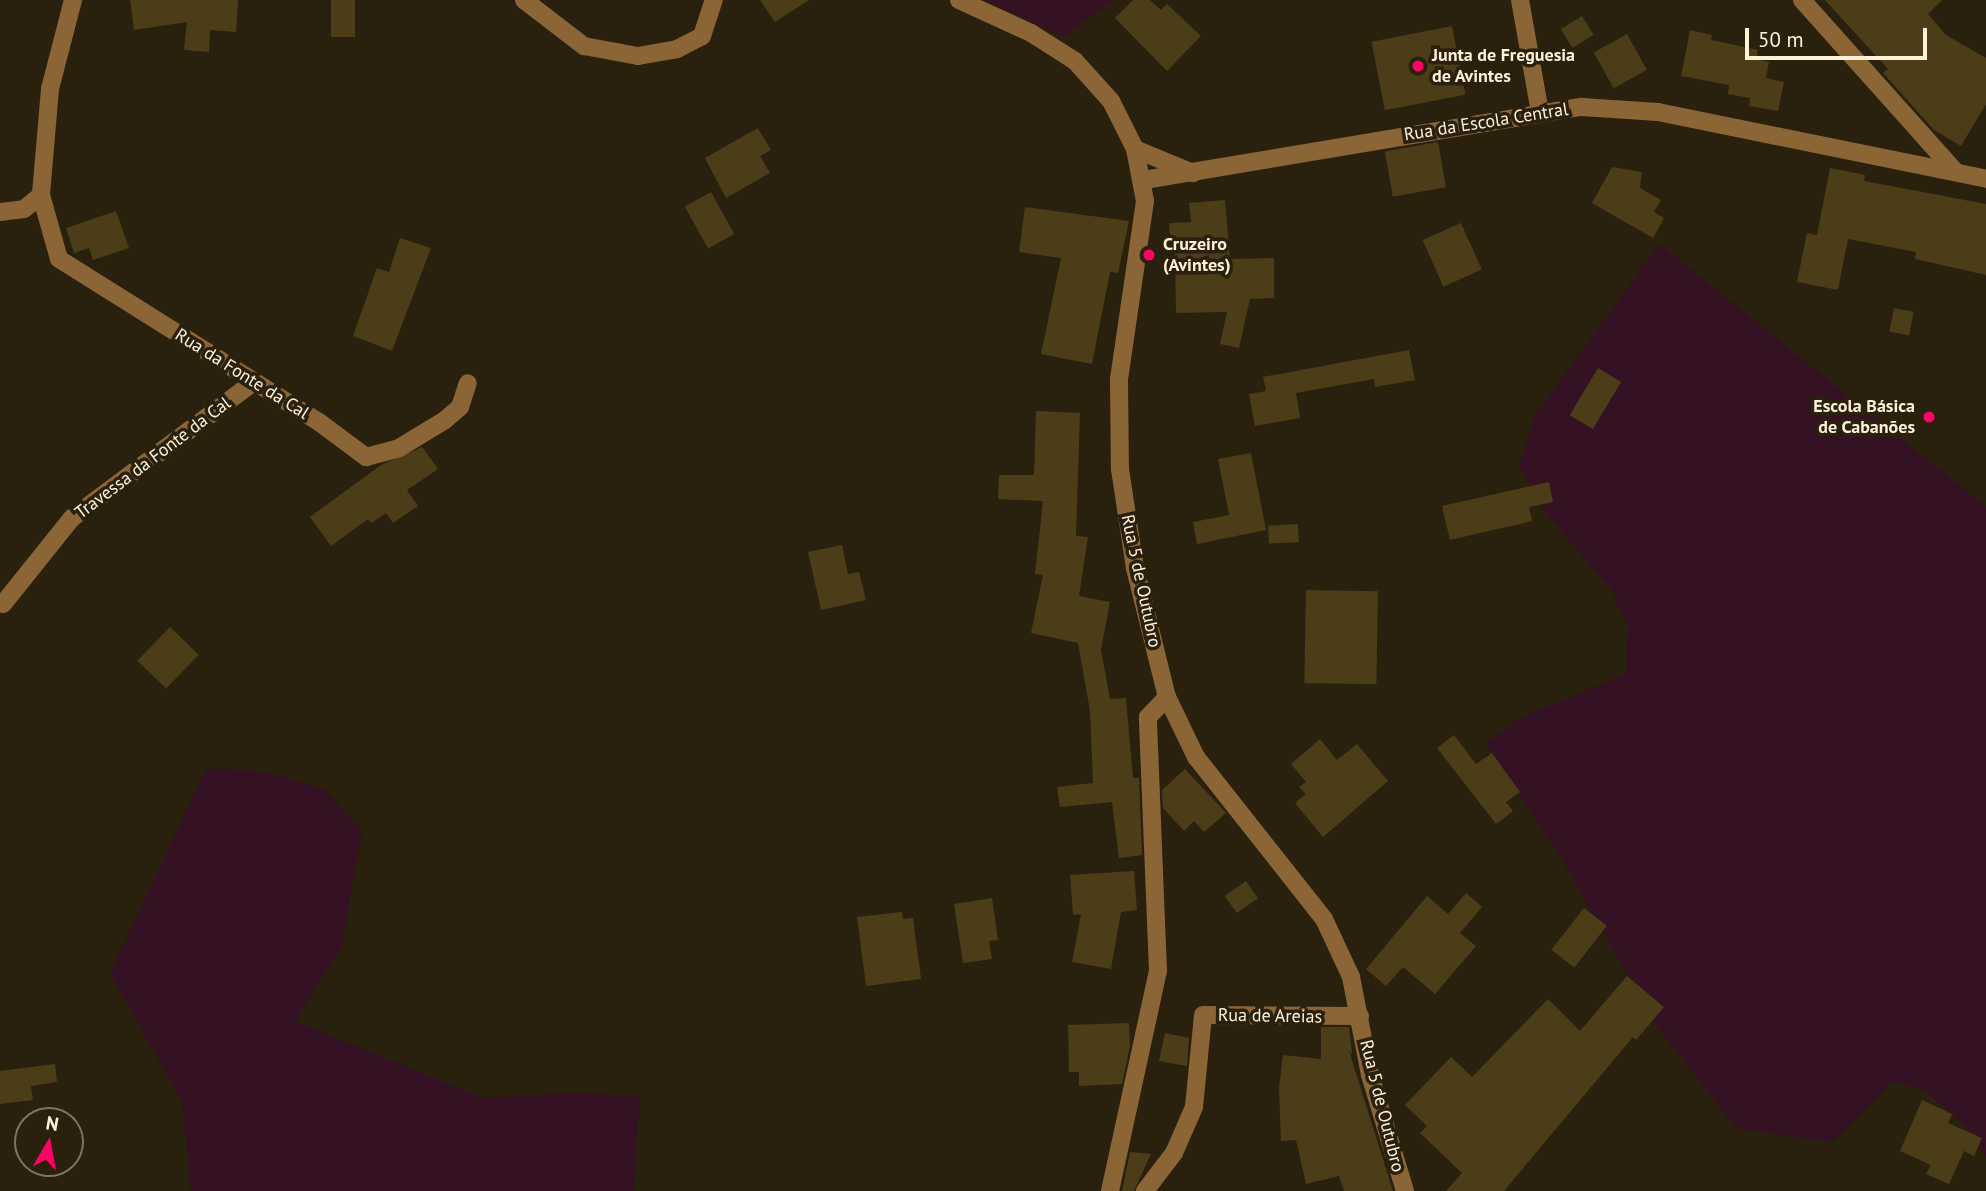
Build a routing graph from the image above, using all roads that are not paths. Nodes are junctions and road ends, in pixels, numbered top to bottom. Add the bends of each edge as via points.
1 (74, 0) edge
2 (524, 0) edge
3 (714, 0) edge
4 (959, 0) edge
5 (1520, 0) edge
6 (1802, 0) edge
7 (1539, 112) junction
8 (1135, 149) junction
9 (1956, 172) junction
10 (1193, 173) junction
11 (1986, 179) edge
12 (1144, 180) junction
13 (41, 195) junction
14 (0, 212) edge
15 (254, 382) junction
16 (468, 383) dead end
17 (3, 604) dead end
18 (1167, 697) junction
19 (1360, 1016) junction
20 (1110, 1191) edge
21 (1145, 1191) edge
22 (1405, 1191) edge

1 - 13 street via 50,89
2 - 3 street via 584,46 638,55 677,49 702,36
4 - 8 street, Rua 5 de Outubro via 1031,33 1075,61 1111,101
5 - 7 street
6 - 9 street
7 - 9 street, Rua da Escola Central via 1583,107 1658,112
7 - 10 street, Rua da Escola Central
8 - 10 street
8 - 12 street, Rua 5 de Outubro
9 - 11 street, Rua da Escola Central
10 - 12 street, Rua da Escola Central
12 - 18 street, Rua 5 de Outubro via 1119,380 1120,469 1135,568
13 - 14 street via 24,209
13 - 15 street, Rua da Fonte da Cal via 59,259
15 - 16 street, Rua da Fonte da Cal via 366,457 399,448 445,420 460,407
15 - 17 street, Travessa da Fonte da Cal via 72,518
18 - 19 street, Rua 5 de Outubro via 1196,757 1324,919 1351,977
18 - 20 street via 1148,717 1158,971
19 - 21 street, Rua de Areias via 1203,1015 1194,1107 1174,1153
19 - 22 street, Rua 5 de Outubro via 1370,1075

